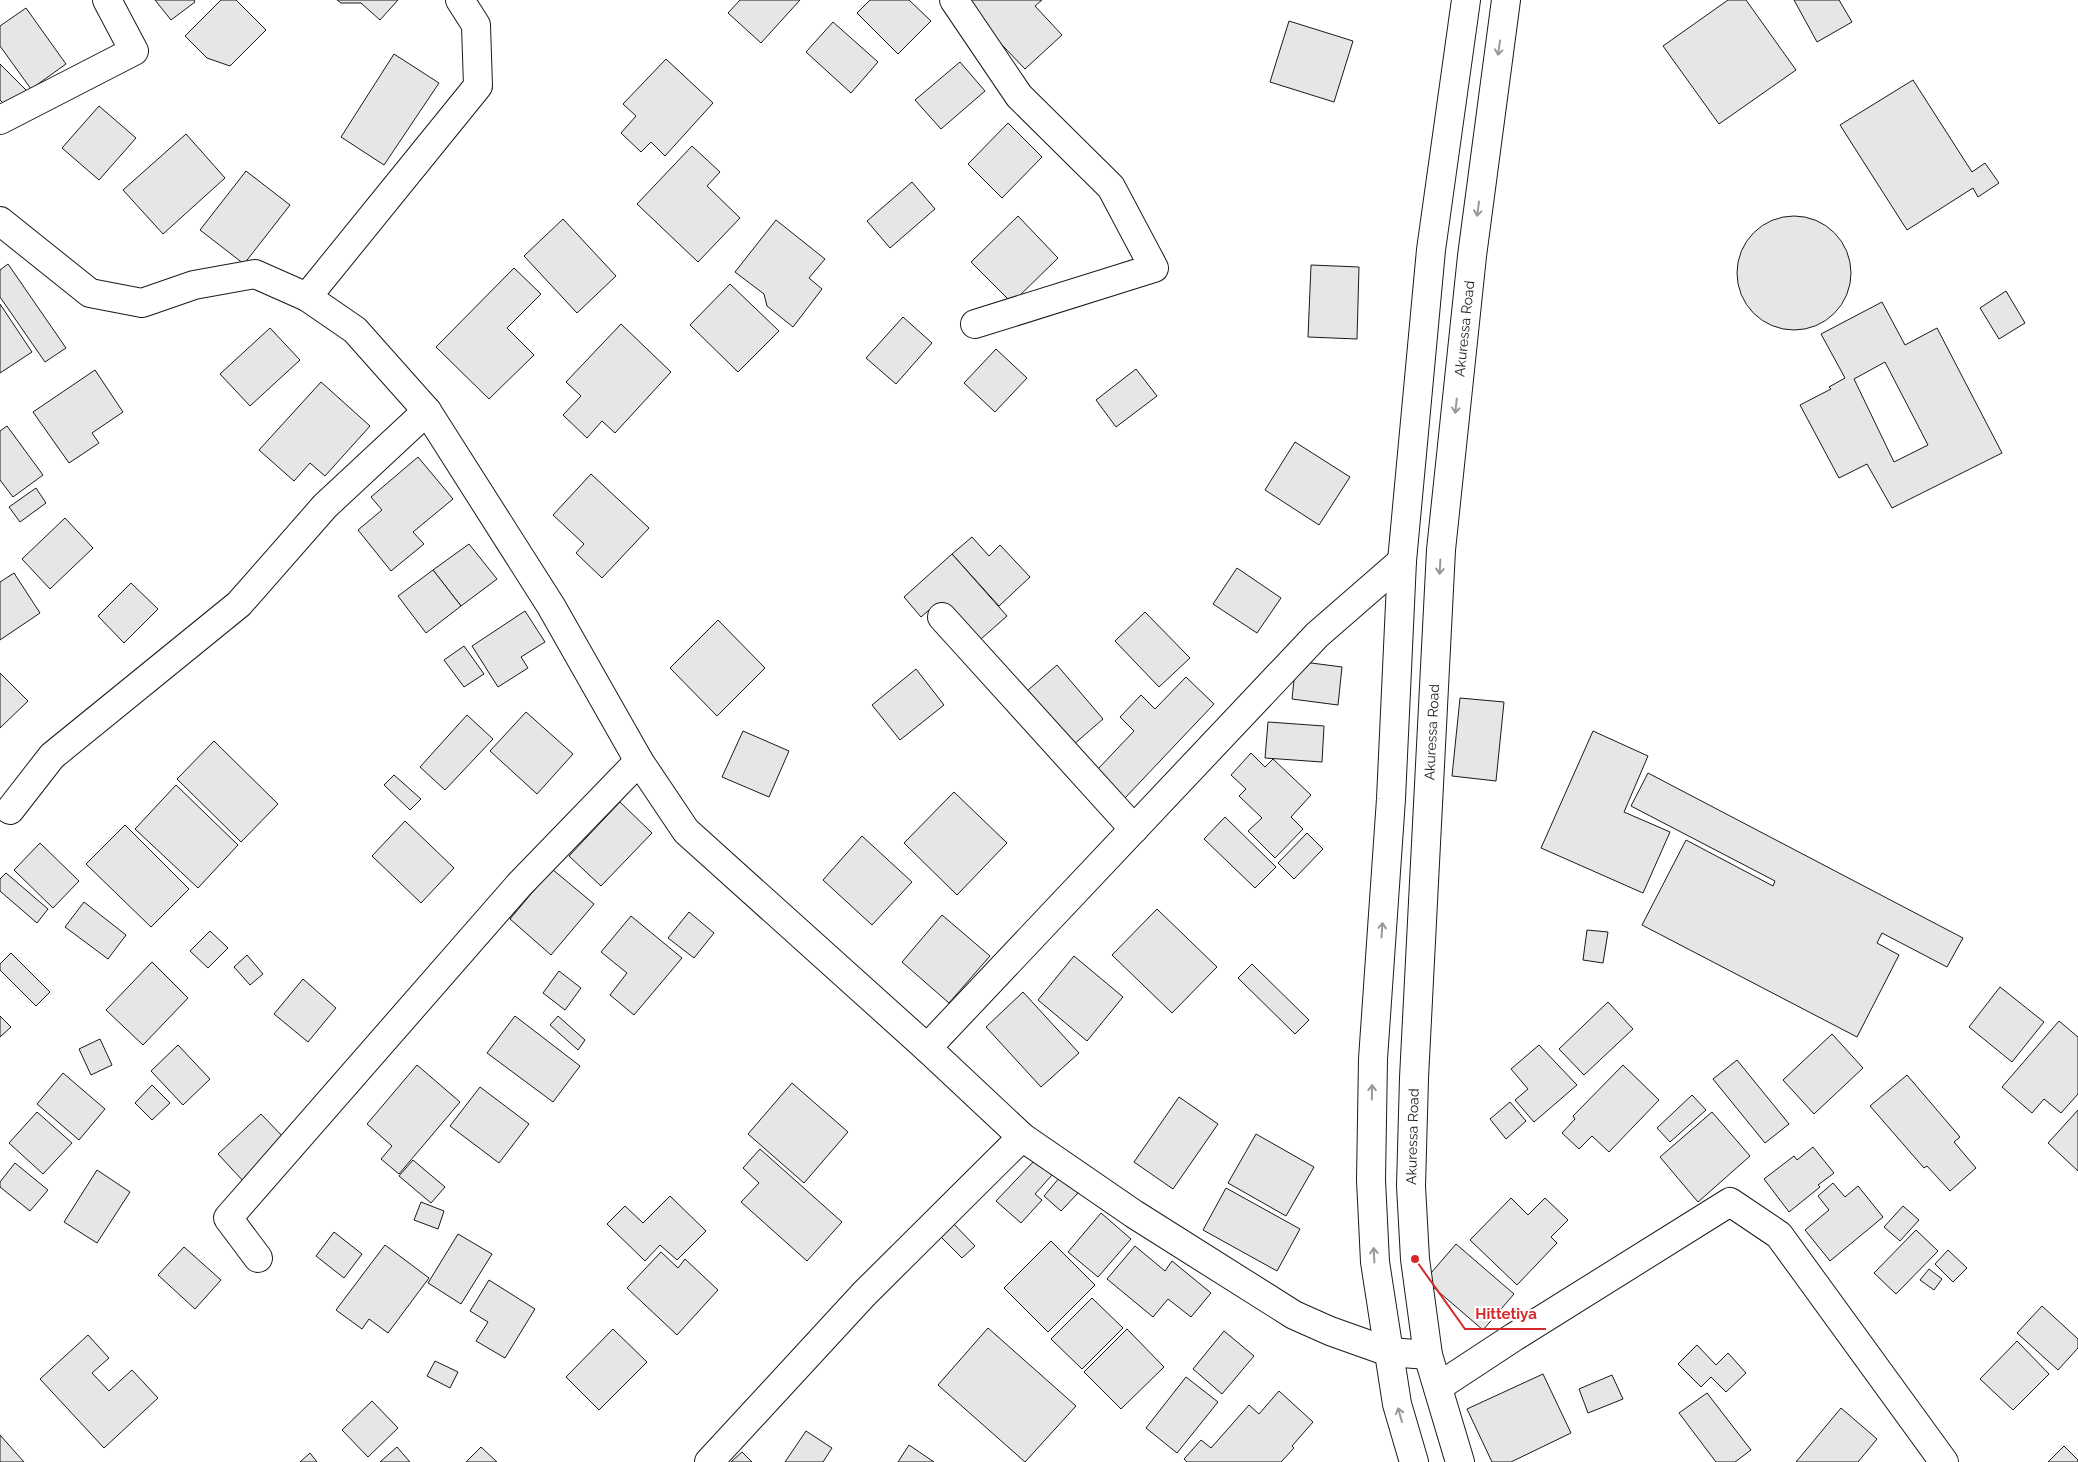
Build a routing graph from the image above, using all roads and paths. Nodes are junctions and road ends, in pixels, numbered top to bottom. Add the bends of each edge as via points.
1 (106, 0) edge
2 (460, 0) edge
3 (954, 0) edge
4 (1466, 0) edge
5 (1506, 0) edge
6 (0, 120) edge
7 (0, 221) edge
8 (1431, 250) junction
9 (1472, 256) junction
10 (307, 297) junction
11 (975, 324) dead end
12 (427, 411) junction
13 (1402, 561) junction
14 (942, 618) dead end
15 (639, 761) junction
16 (10, 810) dead end
17 (1134, 828) junction
18 (927, 1048) junction
19 (1022, 1137) junction
20 (258, 1258) dead end
21 (1389, 1352) junction
22 (1428, 1355) junction
23 (1438, 1387) junction
24 (709, 1462) edge
25 (1414, 1462) edge
26 (1460, 1462) edge
27 (1944, 1462) edge

1 - 6 main road via 134,51
2 - 10 main road via 476,25 478,86
3 - 11 main road via 1019,96 1111,186 1154,268
4 - 8 main road
5 -> 9 main road, Akuressa Road
7 - 10 main road via 90,293 142,302 194,285 255,274
8 - 9 main road
8 - 13 main road
9 -> 22 main road, Akuressa Road via 1441,550 1414,1078 1411,1186 1415,1258
10 - 12 main road via 355,330
12 - 15 main road via 551,606
12 - 16 main road via 325,506 239,604 52,756
13 - 17 main road via 1317,635
21 -> 13 main road via 1375,1262 1371,1180 1372,1059 1391,799
14 - 17 main road
15 - 18 main road via 686,831
15 - 20 main road via 519,885 228,1218
17 - 18 main road
18 - 19 main road
19 - 21 main road via 1134,1214 1294,1315
19 - 24 main road via 864,1294
21 - 22 main road
25 -> 21 main road via 1397,1404
22 - 23 main road, Akuressa Road
23 - 26 main road, Akuressa Road
23 - 27 main road via 1730,1202 1779,1235

